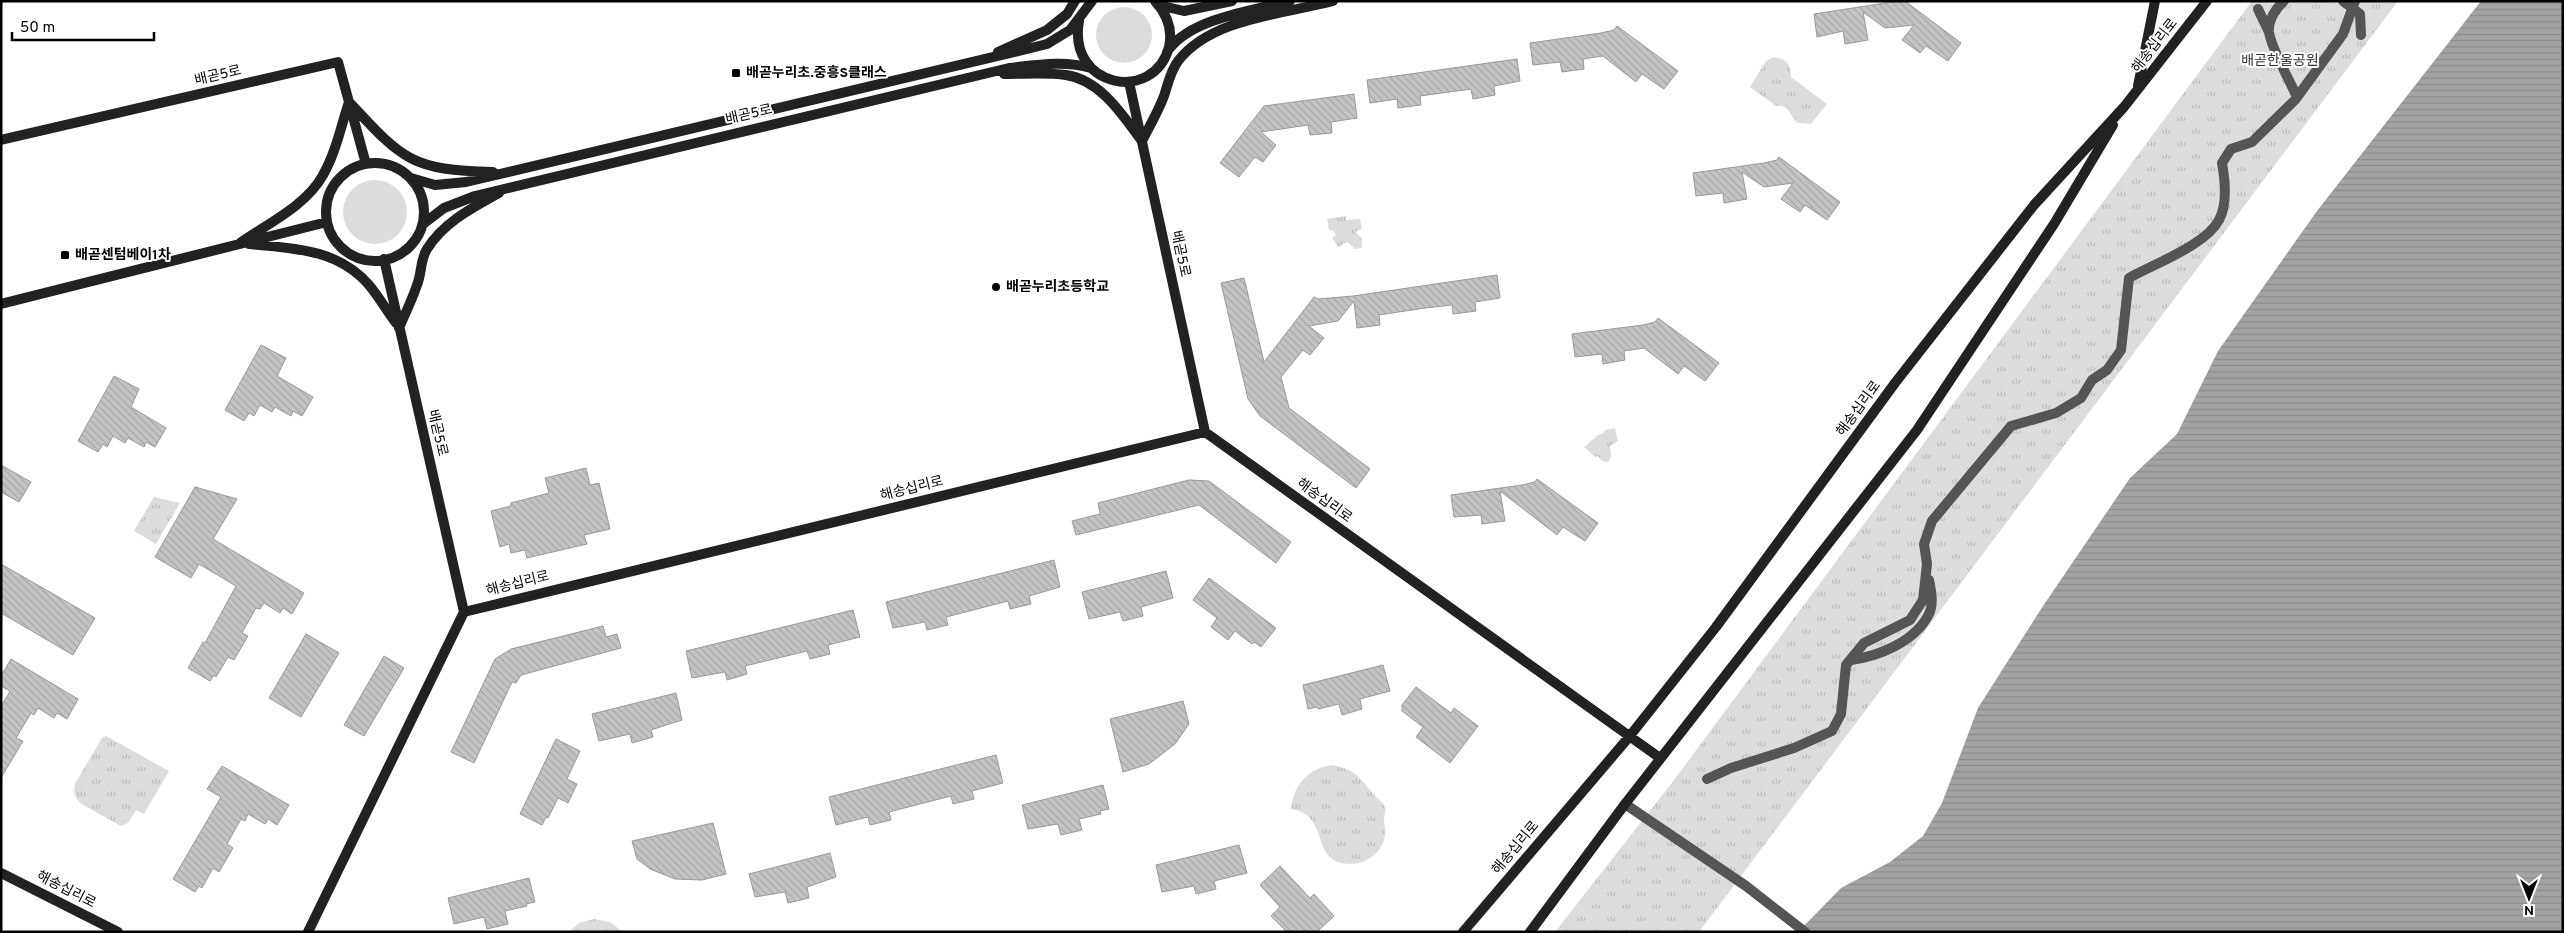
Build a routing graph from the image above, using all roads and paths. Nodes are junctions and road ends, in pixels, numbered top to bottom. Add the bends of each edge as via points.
1 (1075, 1) edge
2 (1092, 1) edge
3 (1232, 1) edge
4 (1290, 1) edge
5 (1333, 1) edge
6 (2156, 1) edge
7 (2208, 1) edge
8 (2284, 1) edge
9 (2343, 1) edge
10 (1157, 3) edge
11 (2354, 4) edge
12 (2258, 9) dead end
13 (1079, 20) junction
14 (2269, 32) junction
15 (2361, 35) dead end
16 (1168, 51) junction
17 (976, 62) junction
18 (1091, 68) junction
19 (978, 75) junction
20 (1129, 82) junction
21 (2138, 90) junction
22 (2297, 97) junction
23 (349, 102) junction
24 (2124, 107) junction
25 (1, 140) edge
26 (1142, 142) junction
27 (366, 164) junction
28 (509, 172) junction
29 (411, 178) junction
30 (511, 186) junction
31 (327, 222) junction
32 (422, 224) junction
33 (240, 243) junction
34 (384, 259) junction
35 (1, 304) edge
36 (399, 328) junction
37 (1205, 432) junction
38 (1926, 569) junction
39 (464, 612) junction
40 (1850, 660) junction
41 (1629, 737) junction
42 (1660, 758) junction
43 (1707, 779) dead end
44 (1625, 804) junction
45 (1, 873) edge
46 (118, 932) edge
47 (308, 932) edge
48 (1463, 932) edge
49 (1530, 932) edge
50 (1805, 932) edge

1 - 17 street, 배곧5로 via 1066,14 1047,30
2 - 13 street, 배곧5로
3 - 10 street via 1184,11
4 - 16 street via 1200,26 1180,37
5 - 26 street via 1212,32 1192,46 1168,80
6 - 21 street
7 - 21 street, 해송십리로
8 - 14 street via 2271,18
9 - 11 street
10 - 16 street via 1169,23 1171,39
11 - 15 street via 2360,14
11 - 22 street via 2343,34
12 - 14 street
13 - 17 street, 배곧5로 via 1070,30 1047,44
13 - 18 street, 배곧5로 via 1079,50
14 - 22 street
16 - 20 street via 1158,68
17 - 28 street, 배곧5로
18 - 19 street, 배곧5로 via 1053,64
18 - 20 street, 배곧5로 via 1113,81
19 - 26 street via 1051,74 1073,77 1105,96
19 - 30 street, 배곧5로
20 - 26 street, 배곧5로
21 - 24 street, 해송십리로
22 - 38 street via 2252,142 2230,149 2222,163 2225,180 2220,220 2207,235 2167,260 2129,278 2121,350 2107,370 2092,380 2081,398 2056,413 2012,426 1932,521 1924,544
23 - 25 street, 배곧5로 via 338,62
23 - 27 street, 배곧5로
23 - 28 street via 384,140 418,163 455,171
23 - 33 street via 322,177 297,203
24 - 41 street, 해송십리로 via 2028,213 1895,383 1716,627
24 - 42 street, 해송십리로 via 2054,224 1917,430
26 - 37 street, 배곧5로
27 - 29 street, 배곧5로 via 396,167
27 - 31 street, 배곧5로 via 351,169 330,191 326,206
28 - 29 street, 배곧5로 via 450,185 435,185
29 - 32 street, 배곧5로 via 424,203
30 - 32 street, 배곧5로 via 453,204
30 - 36 street via 459,215 432,243 421,261 418,283
31 - 33 street
31 - 34 street, 배곧5로 via 333,238 345,250 360,258
32 - 34 street, 배곧5로 via 408,249 393,258
33 - 35 street
33 - 36 street via 302,249 331,256 369,284
34 - 36 street, 배곧5로
36 - 39 street, 배곧5로
37 - 39 street, 해송십리로
37 - 41 street, 해송십리로
38 - 40 street via 1923,600 1910,620 1864,643
38 - 40 street via 1932,594 1929,614 1910,637 1883,652
39 - 47 street
40 - 43 street via 1846,665 1841,714 1832,731
41 - 42 street, 해송십리로
41 - 48 street, 해송십리로
42 - 44 street, 해송십리로
44 - 49 street, 해송십리로
44 - 50 street via 1746,886
45 - 46 street, 해송십리로

